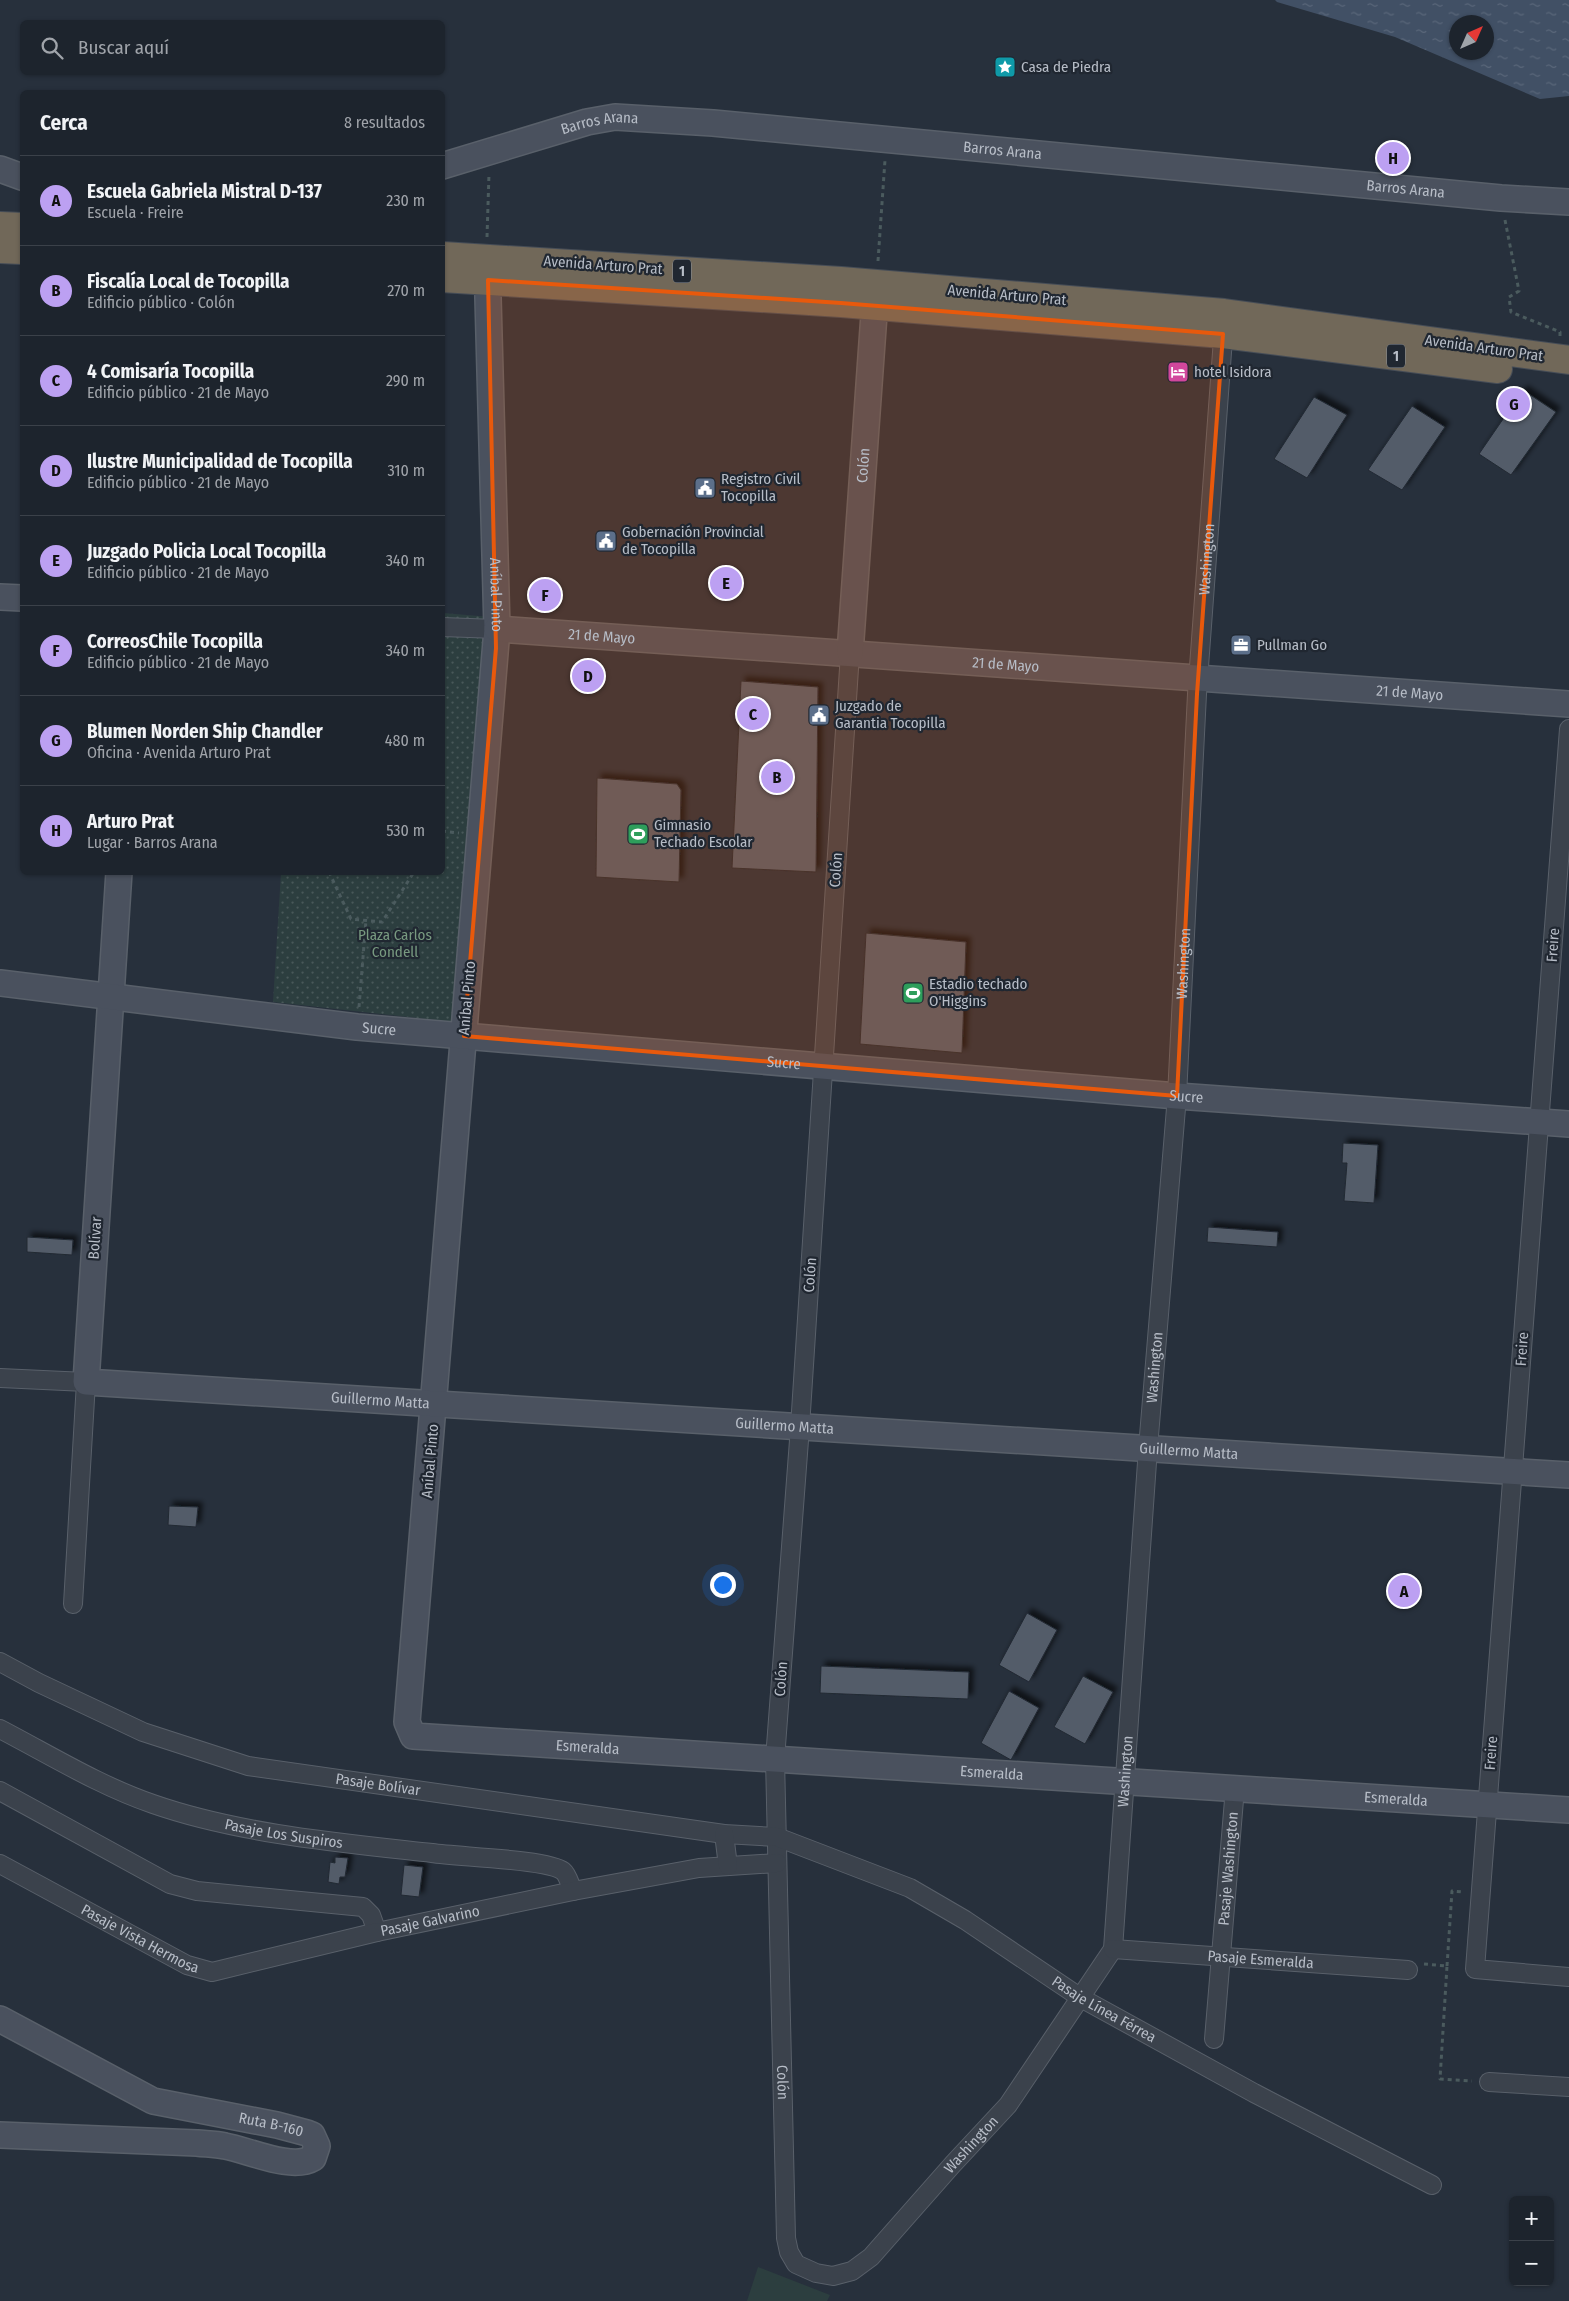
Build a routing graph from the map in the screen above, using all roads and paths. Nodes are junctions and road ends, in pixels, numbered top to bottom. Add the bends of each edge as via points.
1 (886, 138) junction
2 (487, 151) junction
3 (445, 165) edge
4 (0, 169) edge
5 (20, 176) edge
6 (1501, 198) junction
7 (1569, 202) edge
8 (0, 226) edge
9 (20, 227) edge
10 (0, 249) edge
11 (20, 250) edge
12 (445, 257) edge
13 (488, 269) junction
14 (445, 277) edge
15 (874, 295) junction
16 (1224, 324) junction
17 (1567, 366) edge
18 (0, 596) edge
19 (20, 598) edge
20 (445, 627) edge
21 (497, 629) junction
22 (850, 653) junction
23 (1198, 677) junction
24 (1569, 704) edge
25 (1569, 729) edge
26 (119, 875) edge
27 (330, 875) edge
28 (412, 875) edge
29 (366, 920) junction
30 (0, 983) edge
31 (110, 998) junction
32 (357, 1027) junction
33 (464, 1036) junction
34 (823, 1067) junction
35 (1177, 1096) junction
36 (1539, 1122) junction
37 (1569, 1124) edge
38 (0, 1378) edge
39 (86, 1382) junction
40 (435, 1404) junction
41 (800, 1427) junction
42 (1148, 1448) junction
43 (1513, 1471) junction
44 (1569, 1475) edge
45 (73, 1604) dead end
46 (0, 1662) edge
47 (0, 1729) edge
48 (414, 1736) joint
49 (775, 1759) junction
50 (1126, 1781) junction
51 (1235, 1788) junction
52 (0, 1791) edge
53 (1488, 1804) junction
54 (1569, 1810) edge
55 (724, 1834) junction
56 (777, 1837) junction
57 (777, 1863) junction
58 (0, 1864) edge
59 (728, 1866) junction
60 (573, 1891) junction
61 (1481, 1892) junction
62 (377, 1932) junction
63 (1113, 1949) junction
64 (1221, 1956) junction
65 (1447, 1966) junction
66 (1401, 1970) joint
67 (1569, 1977) edge
68 (1081, 1998) junction
69 (0, 2019) edge
70 (1214, 2039) dead end
71 (1489, 2082) joint
72 (1569, 2087) edge
73 (0, 2135) edge
74 (1432, 2186) dead end
75 (796, 2264) joint

1 - 2 street, Barros Arana via 615,117 586,122
1 - 6 street, Barros Arana
1 - 15 path
2 - 3 street, Barros Arana
2 - 13 path
4 - 5 street
6 - 7 street, Barros Arana
6 - 17 path via 1519,292 1509,297 1512,312 1560,332
8 - 9 highway
10 - 11 highway
12 - 13 highway, Avenida Arturo Prat / 1
13 - 14 highway, Avenida Arturo Prat / 1
13 - 15 highway, Avenida Arturo Prat / 1
13 - 21 street, Aníbal Pinto
15 - 16 highway, Avenida Arturo Prat / 1
15 - 22 street, Colón
16 - 17 highway, Avenida Arturo Prat / 1
16 - 23 street, Washington
18 - 19 street
20 - 21 street, 21 de Mayo
21 - 22 street, 21 de Mayo
21 - 33 street, Aníbal Pinto
22 - 23 street, 21 de Mayo
22 - 34 street, Colón
23 - 24 street, 21 de Mayo
23 - 35 street, Washington
25 - 36 street, Freire
26 - 31 street, Bolívar
27 - 29 path via 351,918
28 - 29 path via 382,922
29 - 32 path
30 - 31 street, Sucre
31 - 32 street, Sucre
31 - 39 street, Bolívar
32 - 33 street, Sucre
33 - 34 street, Sucre
33 - 40 street, Aníbal Pinto
34 - 35 street, Sucre
34 - 41 street, Colón
35 - 36 street, Sucre
35 - 42 street, Washington
36 - 37 street, Sucre
36 - 43 street, Freire
38 - 39 street, Guillermo Matta
39 - 40 street, Guillermo Matta
39 - 45 street, Bolívar
40 - 41 street, Guillermo Matta
40 - 48 street, Aníbal Pinto via 408,1722
41 - 42 street, Guillermo Matta
41 - 49 street, Colón
42 - 43 street, Guillermo Matta
42 - 50 street, Washington
43 - 44 street, Guillermo Matta
43 - 53 street, Freire
46 - 55 street, Pasaje Bolívar via 144,1732 248,1766
47 - 60 street, Pasaje Los Suspiros via 152,1804 210,1820 312,1839 541,1863 565,1873
48 - 49 street, Esmeralda
49 - 50 street, Esmeralda
49 - 56 street, Colón
50 - 51 street, Esmeralda
50 - 63 street, Washington
51 - 53 street, Esmeralda
51 - 64 street, Pasaje Washington
52 - 62 street, Pasaje Galvarino via 170,1884 197,1891 363,1907 370,1914
53 - 54 street, Esmeralda
53 - 61 street, Freire
55 - 56 street, Pasaje Bolívar
55 - 59 street
56 - 57 street, Colón
56 - 68 street, Pasaje Línea Férrea via 910,1888
57 - 59 street, Pasaje Galvarino
57 - 75 street, Colón via 786,2238
58 - 62 street, Pasaje Vista Hermosa via 187,1965 212,1972
59 - 60 street, Pasaje Galvarino via 699,1868
60 - 62 street, Pasaje Galvarino
61 - 65 path via 1452,1891
61 - 67 street, Freire via 1475,1969
63 - 64 street, Pasaje Esmeralda
63 - 68 street, Washington
64 - 66 street, Pasaje Esmeralda
64 - 70 street, Pasaje Washington
65 - 66 path via 1395,1962
65 - 71 path via 1440,2079
68 - 74 street, Pasaje Línea Férrea via 1254,2094
68 - 75 street, Washington via 1008,2106 871,2257 852,2271 833,2276
69 - 73 street, Ruta B-160 via 154,2101 284,2126 312,2135 318,2146 313,2158 301,2162 197,2143
71 - 72 street

